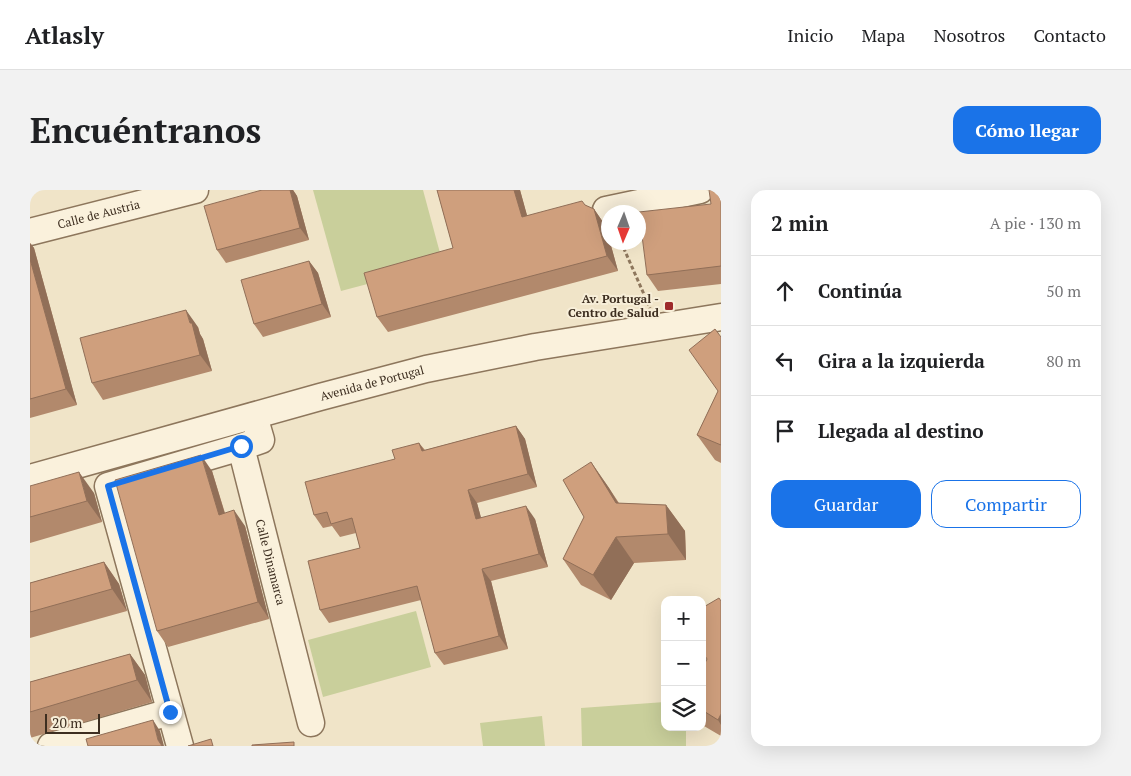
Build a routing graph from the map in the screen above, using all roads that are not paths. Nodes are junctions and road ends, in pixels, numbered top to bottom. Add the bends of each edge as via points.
1 (195, 190) edge
2 (700, 190) edge
3 (630, 205) edge
4 (31, 231) edge
5 (721, 318) edge
6 (254, 416) junction
7 (241, 446) junction
8 (30, 478) edge
9 (170, 712) junction
10 (310, 723) dead end
11 (51, 746) edge
12 (180, 746) edge

1 - 4 street, Calle de Austria
2 - 3 street
5 - 6 street, Avenida de Portugal via 535,347 426,369
6 - 7 street via 261,440
6 - 8 street, Avenida de Portugal
7 - 9 street via 108,486
7 - 10 street, Calle Dinamarca
9 - 11 street
9 - 12 street

